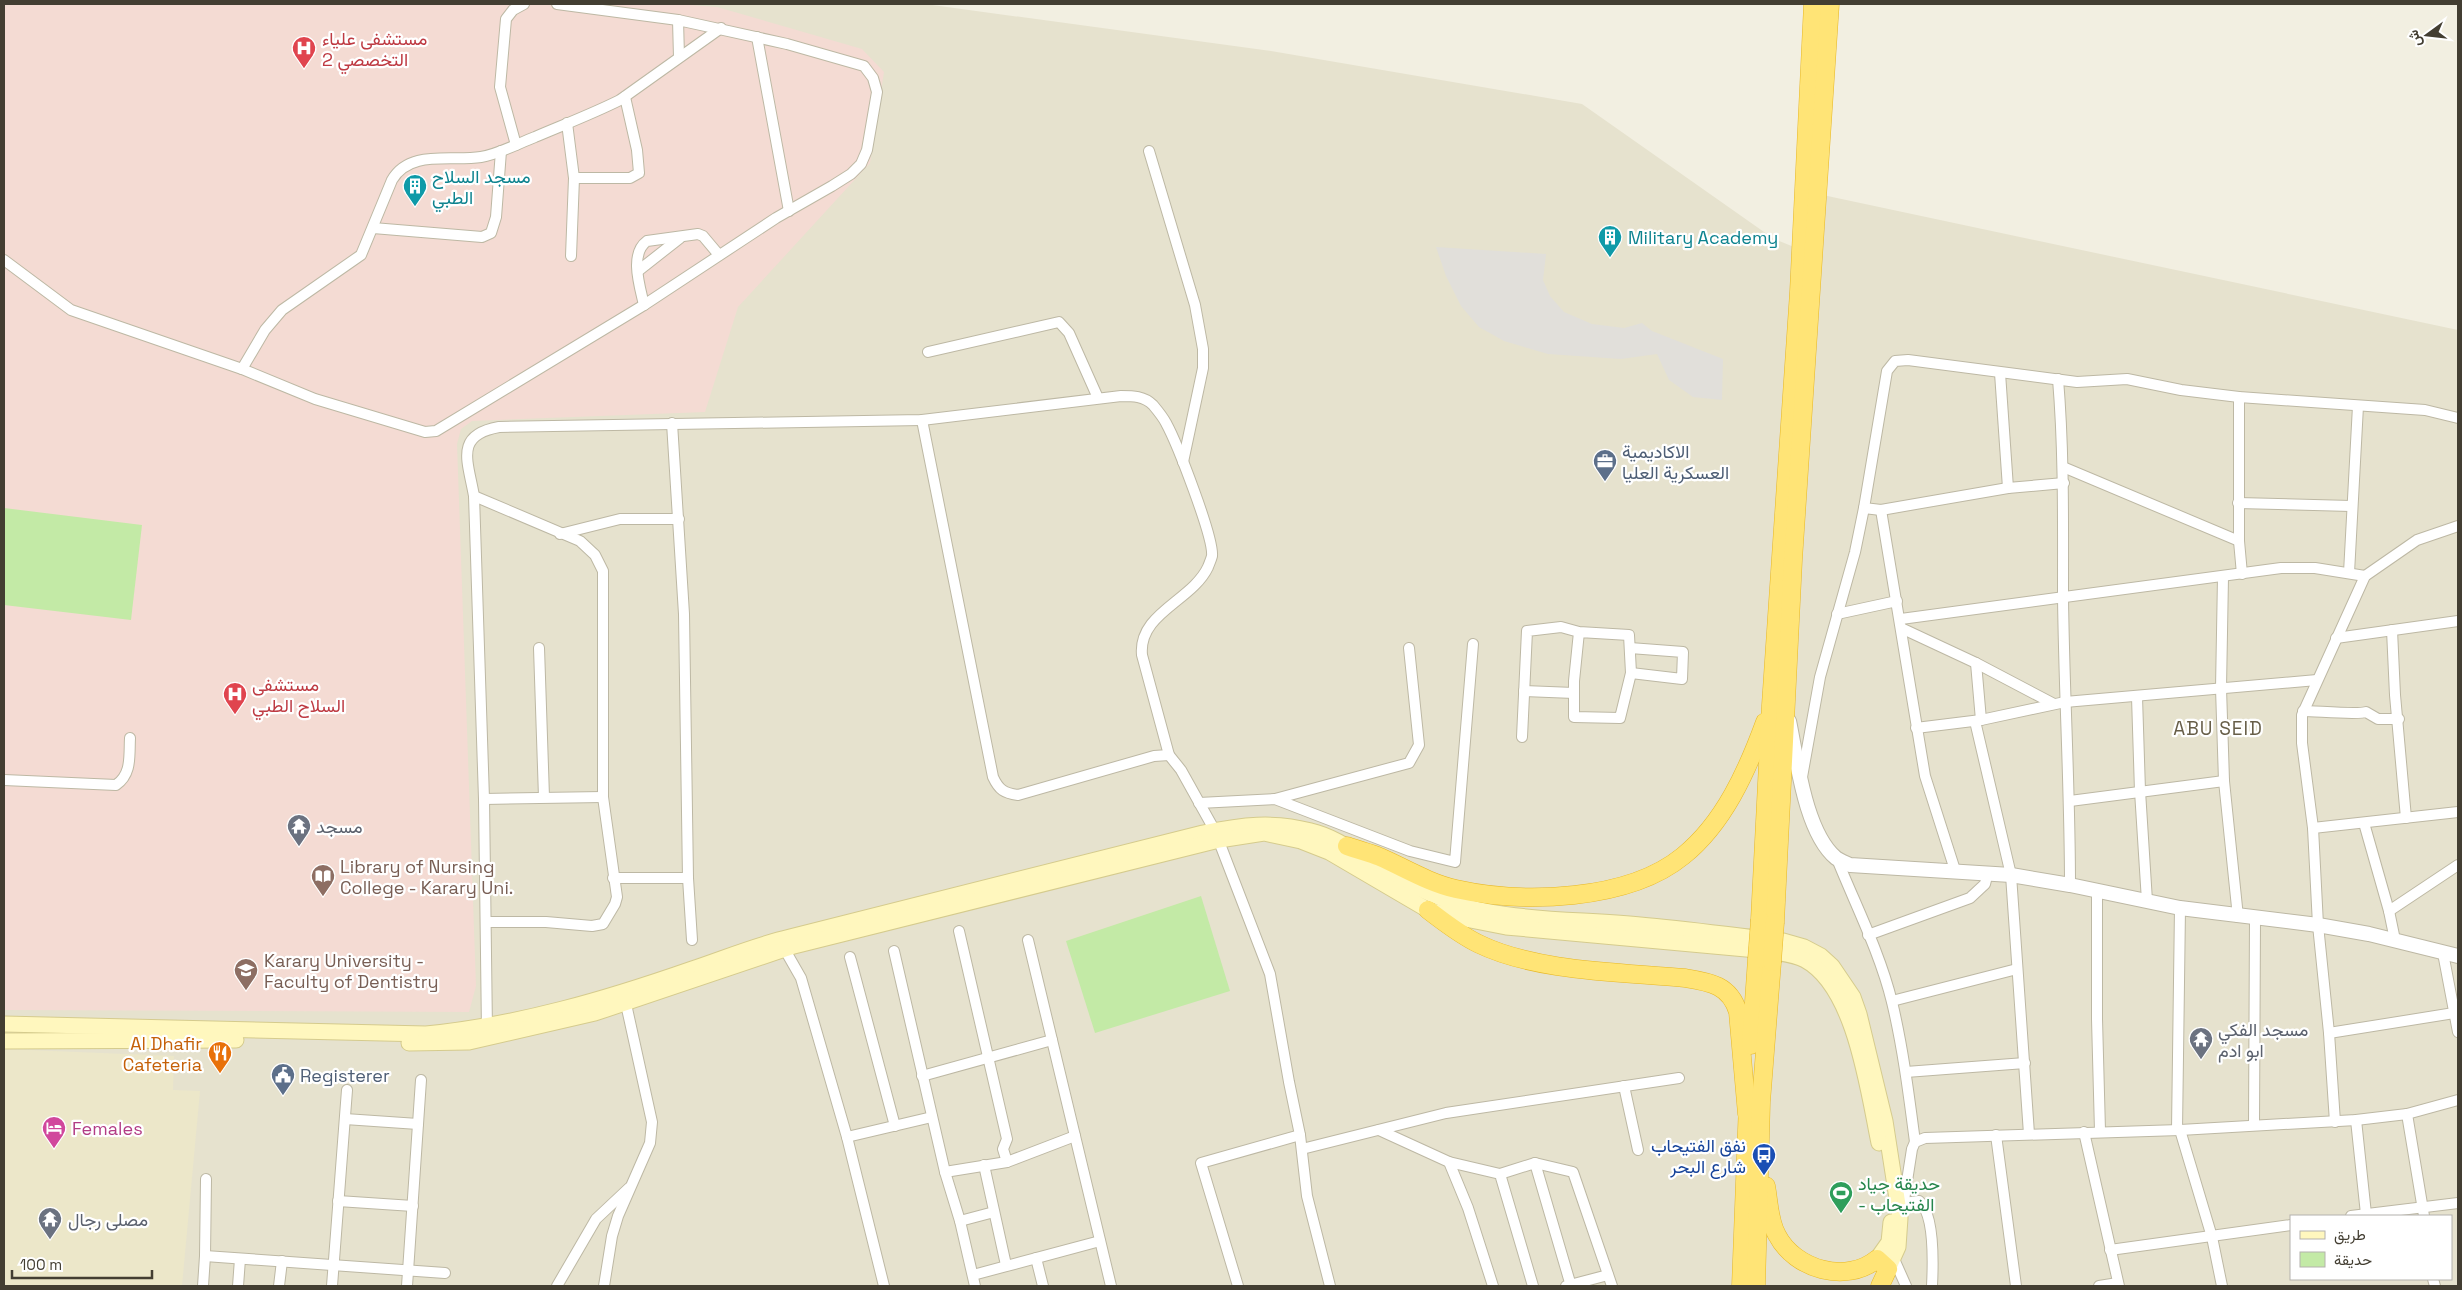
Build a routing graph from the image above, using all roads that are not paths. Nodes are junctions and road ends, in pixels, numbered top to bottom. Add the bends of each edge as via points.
1 (524, 4) edge
2 (557, 4) edge
3 (1813, 4) edge
4 (1830, 4) edge
5 (678, 20) junction
6 (721, 28) junction
7 (757, 37) junction
8 (679, 58) junction
9 (625, 97) junction
10 (568, 123) junction
11 (516, 144) junction
12 (501, 151) junction
13 (1149, 151) dead end
14 (574, 178) junction
15 (789, 211) junction
16 (373, 228) junction
17 (681, 237) junction
18 (719, 255) junction
19 (571, 256) dead end
20 (4, 260) edge
21 (638, 271) junction
22 (644, 305) junction
23 (928, 352) dead end
24 (242, 369) junction
25 (2000, 373) junction
26 (2058, 379) junction
27 (2239, 397) junction
28 (1098, 398) junction
29 (2358, 406) junction
30 (2458, 418) edge
31 (922, 420) junction
32 (672, 423) junction
33 (1182, 463) junction
34 (2063, 468) junction
35 (2064, 483) junction
36 (2008, 488) junction
37 (474, 496) junction
38 (2238, 502) junction
39 (2351, 506) junction
40 (1864, 508) junction
41 (1881, 510) junction
42 (679, 519) junction
43 (2458, 526) edge
44 (560, 534) junction
45 (2239, 541) junction
46 (2350, 573) junction
47 (2242, 574) junction
48 (2223, 576) junction
49 (2365, 576) junction
50 (2063, 596) junction
51 (1897, 601) junction
52 (1837, 614) junction
53 (2458, 622) edge
54 (1901, 624) junction
55 (2392, 630) junction
56 (1579, 632) junction
57 (2336, 638) junction
58 (1474, 644) dead end
59 (539, 648) dead end
60 (1409, 648) dead end
61 (1630, 648) junction
62 (1976, 663) junction
63 (1630, 673) junction
64 (2317, 680) junction
65 (2221, 688) junction
66 (1524, 691) junction
67 (1574, 693) junction
68 (2138, 697) junction
69 (2065, 702) junction
70 (2054, 704) junction
71 (1771, 705) junction
72 (2303, 711) junction
73 (1787, 713) junction
74 (2399, 720) junction
75 (1978, 721) junction
76 (1916, 728) junction
77 (1522, 737) dead end
78 (130, 738) dead end
79 (1169, 755) junction
80 (1802, 779) junction
81 (4, 780) edge
82 (2224, 782) junction
83 (2140, 791) junction
84 (544, 796) junction
85 (603, 797) junction
86 (484, 799) junction
87 (1275, 799) junction
88 (2070, 801) junction
89 (1199, 802) junction
90 (2458, 812) edge
91 (2406, 818) junction
92 (2364, 823) junction
93 (2313, 828) junction
94 (1217, 835) junction
95 (1348, 846) junction
96 (1837, 859) junction
97 (2458, 865) edge
98 (1955, 870) junction
99 (1988, 872) junction
100 (2011, 875) junction
101 (613, 878) junction
102 (688, 878) junction
103 (2070, 885) junction
104 (2097, 890) junction
105 (2147, 901) junction
106 (2180, 908) junction
107 (1428, 910) junction
108 (2390, 912) junction
109 (2238, 917) junction
110 (2255, 919) junction
111 (1768, 921) junction
112 (486, 922) junction
113 (2318, 925) junction
114 (959, 931) dead end
115 (1868, 935) junction
116 (692, 940) dead end
117 (1028, 940) dead end
118 (2395, 940) junction
119 (785, 950) junction
120 (894, 951) dead end
121 (2443, 953) junction
122 (2458, 956) edge
123 (850, 957) dead end
124 (1764, 960) junction
125 (2017, 969) junction
126 (1892, 1001) junction
127 (626, 1004) junction
128 (2454, 1013) junction
129 (4, 1024) edge
130 (2458, 1032) edge
131 (487, 1033) junction
132 (2329, 1033) junction
133 (192, 1034) junction
134 (1052, 1040) junction
135 (4, 1041) edge
136 (988, 1058) junction
137 (2026, 1063) junction
138 (1906, 1072) junction
139 (922, 1076) junction
140 (1679, 1078) dead end
141 (421, 1080) dead end
142 (1624, 1086) junction
143 (347, 1090) dead end
144 (2457, 1102) edge
145 (1747, 1114) junction
146 (2407, 1114) junction
147 (932, 1117) junction
148 (344, 1119) junction
149 (2356, 1120) junction
150 (2335, 1122) junction
151 (418, 1124) junction
152 (2254, 1125) junction
153 (895, 1126) junction
154 (1378, 1130) junction
155 (2179, 1130) junction
156 (2100, 1131) junction
157 (2084, 1132) junction
158 (2029, 1134) junction
159 (1300, 1135) junction
160 (1075, 1136) junction
161 (1996, 1136) junction
162 (847, 1137) junction
163 (1915, 1142) junction
164 (1760, 1144) junction
165 (1302, 1149) junction
166 (1638, 1150) dead end
167 (1007, 1162) junction
168 (1449, 1162) junction
169 (1535, 1163) junction
170 (984, 1165) junction
171 (945, 1172) junction
172 (1500, 1174) junction
173 (206, 1179) dead end
174 (632, 1185) junction
175 (338, 1201) junction
176 (2458, 1203) edge
177 (413, 1206) junction
178 (1902, 1210) junction
179 (994, 1212) junction
180 (2424, 1212) edge
181 (2366, 1214) junction
182 (2358, 1215) edge
183 (960, 1221) junction
184 (2290, 1225) edge
185 (2212, 1237) junction
186 (1100, 1241) junction
187 (2110, 1250) junction
188 (205, 1256) junction
189 (1036, 1258) junction
190 (240, 1259) junction
191 (282, 1261) junction
192 (1886, 1262) junction
193 (334, 1264) junction
194 (1006, 1265) junction
195 (408, 1269) junction
196 (446, 1273) dead end
197 (973, 1275) junction
198 (1608, 1275) junction
199 (2118, 1284) edge
200 (203, 1286) edge
201 (238, 1286) edge
202 (280, 1286) edge
203 (332, 1286) edge
204 (407, 1286) edge
205 (557, 1286) edge
206 (604, 1286) edge
207 (884, 1286) edge
208 (975, 1286) edge
209 (1043, 1286) edge
210 (1111, 1286) edge
211 (1238, 1286) edge
212 (1330, 1286) edge
213 (1493, 1286) edge
214 (1532, 1286) edge
215 (1569, 1286) edge
216 (1612, 1286) edge
217 (1741, 1286) edge
218 (1756, 1286) edge
219 (1880, 1286) edge
220 (1906, 1286) edge
221 (1932, 1286) edge
222 (2016, 1286) edge
223 (2098, 1286) edge
224 (2222, 1286) edge

1 - 11 street via 506,19 500,87
2 - 5 street
3 - 71 highway via 1799,292
4 - 73 highway via 1793,560
5 - 6 street
5 - 8 street
6 - 7 street
6 - 8 street
7 - 15 street
7 - 15 street via 864,66 876,85 875,113 861,164 851,174
8 - 9 street
9 - 10 street
9 - 14 street via 639,173 630,178
10 - 11 street
10 - 14 street
11 - 12 street
12 - 16 street via 480,157 422,159 405,165 392,180
12 - 16 street via 496,217 491,234 482,237
13 - 33 street via 1195,305 1203,350 1203,368
14 - 19 street
15 - 18 street
16 - 24 street via 361,255 349,266 282,310
17 - 18 street via 702,236
17 - 21 street
17 - 21 street via 647,241 639,250
18 - 22 street
20 - 24 street via 71,310
21 - 22 street
22 - 24 street via 436,431 424,432 372,417
23 - 28 street via 1059,322 1069,333
25 - 26 street
25 - 36 street
25 - 40 street via 1895,361 1887,371
26 - 27 street via 2077,382 2127,379
26 - 34 street
27 - 29 street
27 - 38 street
28 - 31 street
28 - 33 street via 1131,396 1151,403 1167,424
29 - 30 street via 2425,410
29 - 39 street
31 - 32 street
31 - 79 street via 993,778 998,788 1006,794 1018,795 1154,756
32 - 37 street via 485,430 470,438 466,446
32 - 42 street
33 - 79 street via 1212,556 1200,579 1152,623 1142,638 1142,655
34 - 35 street
34 - 45 street
35 - 36 street
35 - 50 street
36 - 41 street
37 - 44 street
37 - 86 street
38 - 39 street
38 - 45 street
39 - 46 street
40 - 41 street
40 - 52 street
41 - 51 street
42 - 44 street via 620,520
42 - 102 street via 684,614
43 - 49 street via 2418,540
44 - 85 street via 580,541 595,555 603,571
45 - 47 street
46 - 47 street via 2294,567
46 - 49 street
47 - 48 street
48 - 50 street
48 - 65 street
49 - 57 street
50 - 54 street
50 - 69 street
51 - 52 street
51 - 54 street
52 - 80 street via 1820,677
53 - 55 street
54 - 62 street
54 - 76 street
55 - 57 street
55 - 74 street
56 - 61 street via 1629,635
56 - 66 street via 1561,626 1527,631
56 - 67 street
57 - 64 street
58 - 87 street via 1455,862 1410,851
59 - 84 street
60 - 87 street via 1419,745 1409,763
61 - 63 street
61 - 63 street via 1684,652 1682,679
62 - 70 street
62 - 75 street
63 - 67 street via 1620,718 1574,717
64 - 65 street
64 - 72 street
65 - 68 street
65 - 82 street
66 - 67 street
66 - 77 street
68 - 69 street
68 - 83 street
69 - 70 street
69 - 88 street
70 - 75 street
71 - 95 highway via 1750,762 1725,807 1704,834 1682,857 1652,874 1624,884 1550,896 1508,896 1456,889 1414,875
71 - 111 highway
72 - 74 street via 2366,712 2378,719
72 - 93 street via 2302,734
73 - 80 street
73 - 111 highway
74 - 91 street
75 - 76 street
75 - 100 street
76 - 98 street via 1929,794
78 - 81 street via 128,770 116,785
79 - 89 street
80 - 96 street via 1816,826 1825,846
82 - 83 street
82 - 109 street
83 - 88 street
83 - 105 street
84 - 85 street
84 - 86 street
85 - 101 street
86 - 112 street
87 - 89 street
88 - 103 street
89 - 94 street
90 - 91 street
91 - 92 street
92 - 93 street
92 - 108 street
93 - 113 street
94 - 95 main road via 1255,824 1279,825 1313,831
94 - 107 main road via 1264,833 1301,841 1329,852
94 - 119 main road
94 - 131 main road via 763,944 620,993
94 - 159 street via 1270,974
95 - 178 main road via 1390,874 1439,898 1488,912 1783,941 1821,956 1844,981 1859,1014
96 - 98 street via 1850,865
96 - 115 street
97 - 108 street
98 - 99 street
99 - 100 street
99 - 115 street via 1985,884 1970,898
100 - 103 street
100 - 125 street
101 - 102 street
101 - 112 street via 616,904 603,924
102 - 116 street
103 - 104 street
104 - 105 street
104 - 156 street
105 - 106 street
106 - 109 street
106 - 155 street
107 - 145 highway via 1478,944 1530,961 1685,978 1709,982 1723,990 1734,1000 1738,1012
107 - 192 main road via 1506,927 1768,951 1796,956 1811,963 1828,981 1848,1014 1885,1175 1891,1229
108 - 118 street
109 - 110 street
110 - 113 street
110 - 152 street
111 - 124 highway, bridge
112 - 131 street
113 - 118 street
113 - 132 street
114 - 136 street
115 - 126 street
117 - 134 street
118 - 121 street
119 - 127 main road
119 - 162 street via 801,978
120 - 139 street
121 - 122 street
121 - 128 street
123 - 153 street
124 - 145 highway
124 - 164 highway
125 - 126 street
125 - 137 street
126 - 138 street
127 - 131 main road
127 - 174 street via 652,1122 650,1143
128 - 130 street
128 - 132 street
129 - 133 main road
131 - 133 main road
132 - 150 street
133 - 135 main road
134 - 136 street
134 - 160 street
136 - 139 street
136 - 167 street via 1007,1139 1004,1148
137 - 138 street
137 - 158 street
138 - 163 street
139 - 147 street
140 - 142 street
141 - 151 street
142 - 154 street via 1446,1113
142 - 166 street
143 - 148 street
144 - 146 street
145 - 217 highway
146 - 149 street
146 - 180 street
147 - 153 street
147 - 171 street
148 - 151 street
148 - 175 street
149 - 150 street
149 - 181 street
150 - 152 street
151 - 177 street
152 - 155 street
153 - 162 street
154 - 165 street
154 - 168 street
155 - 156 street
155 - 185 street
156 - 157 street
157 - 158 street
157 - 187 street
158 - 161 street
159 - 165 street
159 - 211 street via 1201,1162
160 - 167 street
160 - 186 street
161 - 163 street via 1925,1138
161 - 222 street
162 - 207 street
163 - 178 street via 1910,1154
164 - 192 highway via 1772,1225 1789,1251 1807,1263 1838,1273
164 - 218 highway
165 - 212 street via 1307,1196
167 - 170 street
168 - 172 street
168 - 213 street via 1468,1208
169 - 172 street
169 - 198 street via 1573,1172
169 - 215 street
170 - 171 street
170 - 179 street
171 - 183 street
172 - 214 street
173 - 188 street
174 - 205 street via 596,1219
174 - 206 street via 612,1236
175 - 177 street
175 - 193 street
176 - 180 street
177 - 195 street
178 - 192 main road via 1900,1234
178 - 221 street via 1919,1201 1928,1214 1933,1256
179 - 183 street
179 - 194 street
180 - 181 street
181 - 182 street
183 - 197 street
184 - 185 street
185 - 187 street
185 - 224 street
186 - 189 street
186 - 210 street
187 - 199 street
188 - 190 street
188 - 200 street
189 - 194 street
189 - 209 street
190 - 191 street
190 - 201 street
191 - 193 street
191 - 202 street
192 - 219 highway
192 - 220 street
193 - 195 street
193 - 203 street
194 - 197 street
195 - 196 street
195 - 204 street
197 - 208 street
198 - 215 street
198 - 216 street
199 - 223 street

